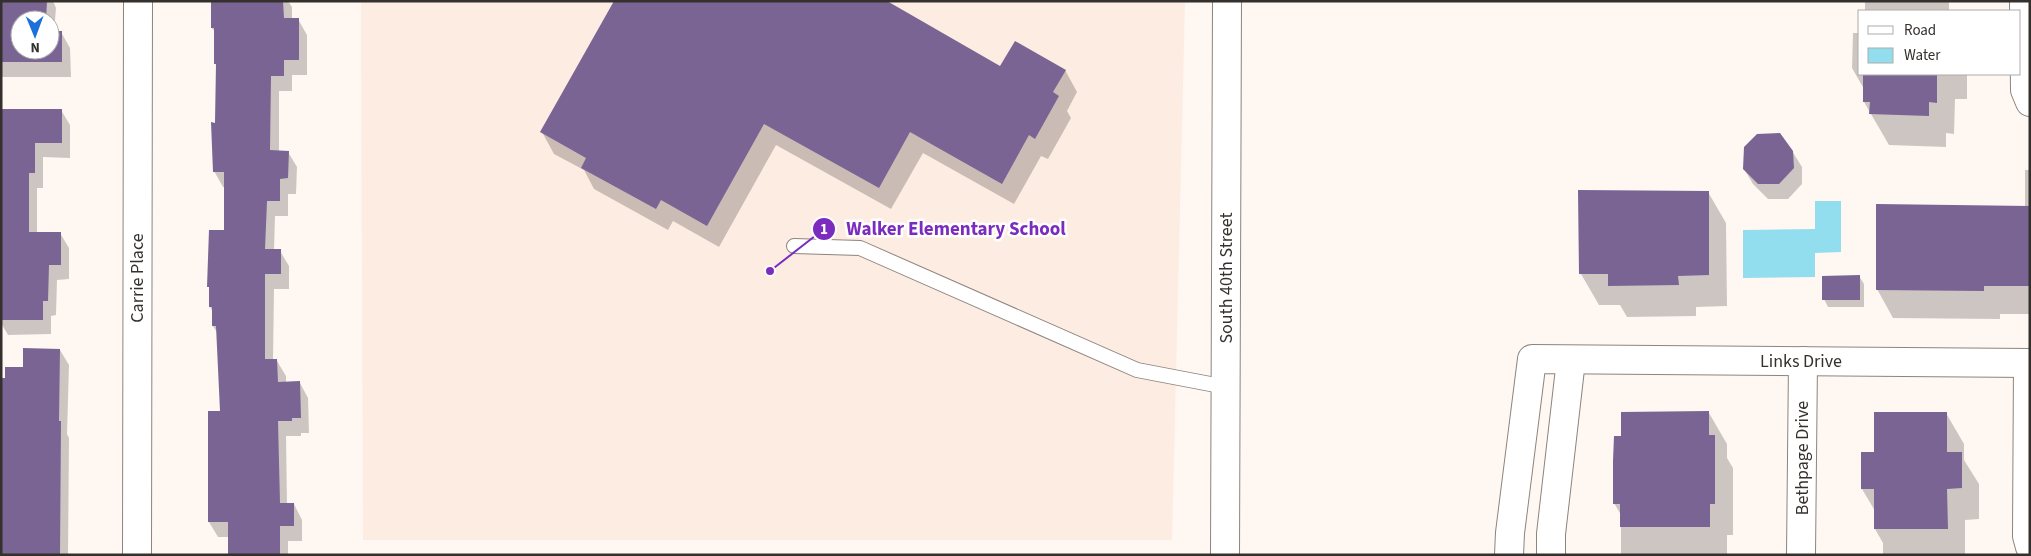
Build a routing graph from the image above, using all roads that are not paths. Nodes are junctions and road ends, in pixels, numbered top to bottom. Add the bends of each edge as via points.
1 (138, 1) edge
2 (1227, 1) edge
3 (2024, 1) edge
4 (2030, 102) edge
5 (794, 246) dead end
6 (1571, 360) junction
7 (1803, 361) junction
8 (2029, 363) edge
9 (1226, 387) junction
10 (2030, 547) edge
11 (137, 555) edge
12 (1225, 555) edge
13 (1509, 555) edge
14 (1550, 555) edge
15 (1801, 555) edge

1 - 11 street, Carrie Place
2 - 9 street, South 40th Street
3 - 4 street via 2025,90
5 - 9 lane via 860,248 1136,370
6 - 7 street, Links Drive
6 - 13 street, Links Drive via 1532,359
6 - 14 street
7 - 8 street, Links Drive
7 - 15 street, Bethpage Drive
8 - 10 street via 2027,536
9 - 12 street, South 40th Street

